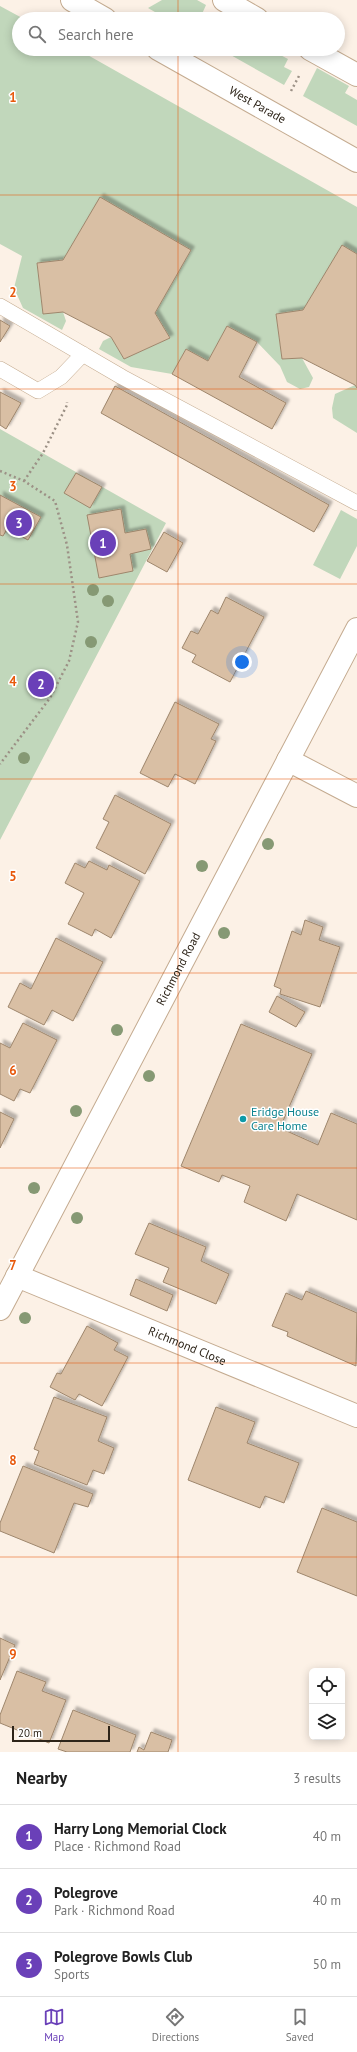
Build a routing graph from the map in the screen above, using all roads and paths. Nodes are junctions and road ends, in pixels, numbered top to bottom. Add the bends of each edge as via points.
1 (72, 0) edge
2 (224, 0) edge
3 (93, 12) edge
4 (245, 12) edge
5 (170, 56) edge
6 (308, 56) edge
7 (322, 56) edge
8 (357, 75) edge
9 (278, 117) junction
10 (357, 161) edge
11 (0, 306) edge
12 (83, 354) junction
13 (0, 370) edge
14 (67, 405) dead end
15 (0, 471) edge
16 (24, 481) junction
17 (357, 503) edge
18 (357, 629) edge
19 (288, 760) junction
20 (0, 764) edge
21 (357, 796) edge
22 (17, 1276) junction
23 (0, 1309) edge
24 (357, 1416) edge

1 - 3 main road
2 - 4 main road
5 - 9 main road, West Parade
6 - 9 path
7 - 8 main road
9 - 10 main road, West Parade
11 - 12 lane
12 - 13 lane via 61,377 38,391
12 - 17 lane
14 - 16 path via 43,453
15 - 16 path
16 - 20 path via 55,500 68,545 78,622 69,661 50,698
18 - 19 main road, Richmond Road
19 - 21 main road
19 - 22 main road, Richmond Road
22 - 23 main road, Richmond Road
22 - 24 main road, Richmond Close

